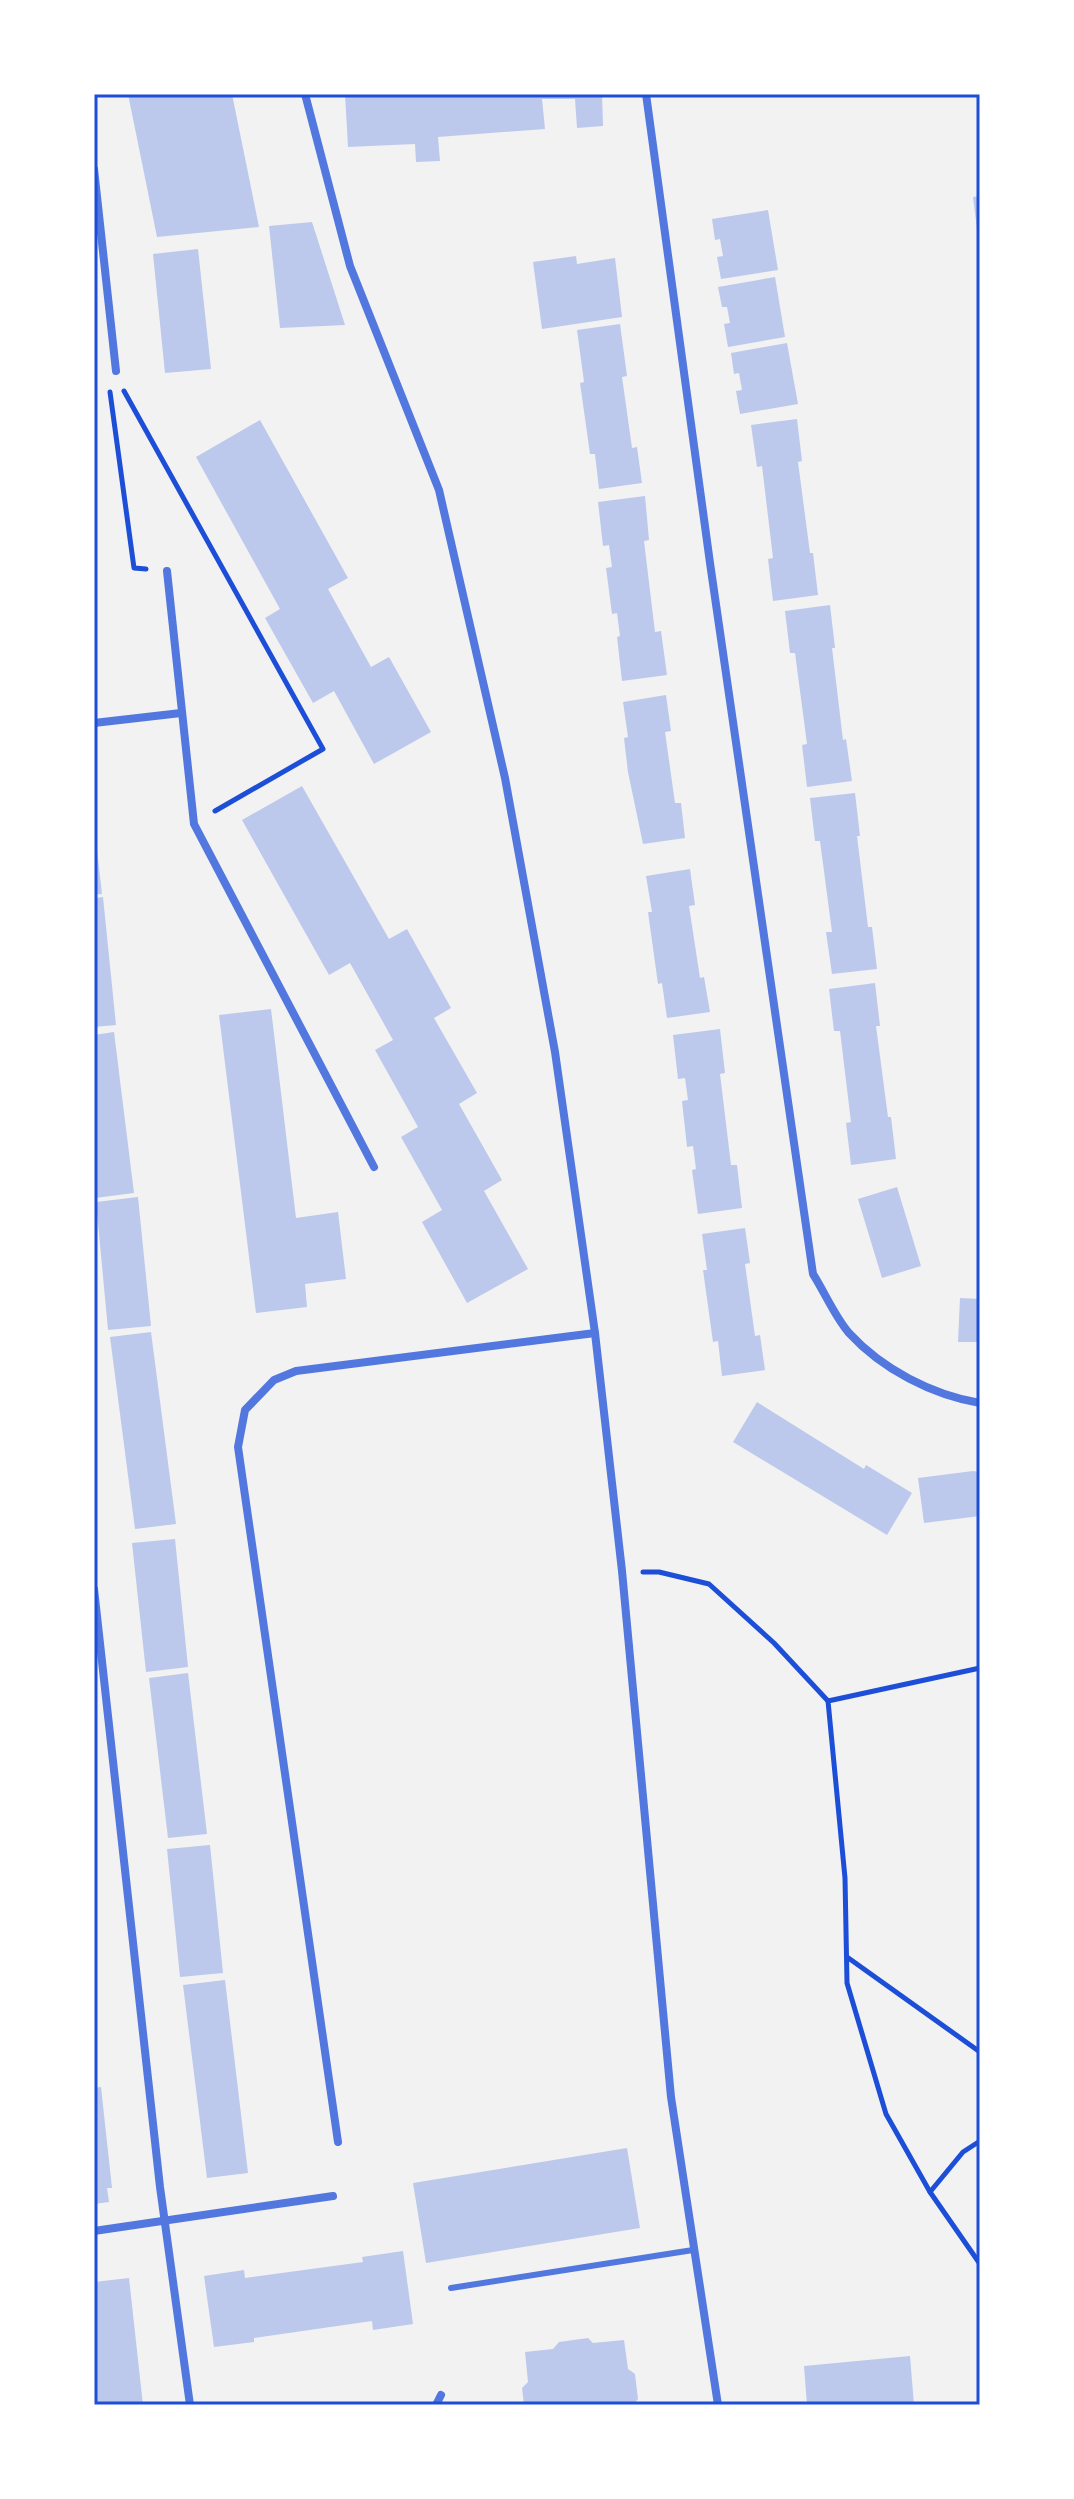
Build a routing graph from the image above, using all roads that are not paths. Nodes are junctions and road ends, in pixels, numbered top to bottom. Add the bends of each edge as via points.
1 (305, 94) edge
2 (646, 94) edge
3 (94, 169) edge
4 (116, 371) road end
5 (167, 571) road end
6 (181, 713) junction
7 (94, 723) edge
8 (374, 1167) dead end
9 (595, 1333) junction
10 (980, 1403) edge
11 (94, 1589) edge
12 (338, 2142) dead end
13 (333, 2196) dead end
14 (165, 2220) junction
15 (94, 2231) edge
16 (693, 2250) junction
17 (451, 2288) dead end
18 (441, 2395) dead end
19 (190, 2405) edge
20 (436, 2405) edge
21 (718, 2405) edge

1 - 9 street via 350,266 439,490 505,778 555,1052
2 - 10 street via 813,1274 848,1332 890,1369 957,1399
3 - 4 street
5 - 6 street
6 - 7 street
6 - 8 street via 194,824
9 - 12 street via 296,1371 274,1380 245,1410 238,1447
9 - 16 street via 671,2097
11 - 14 street
13 - 14 street
14 - 15 street
14 - 19 street
16 - 17 lane
16 - 21 street
18 - 20 street

